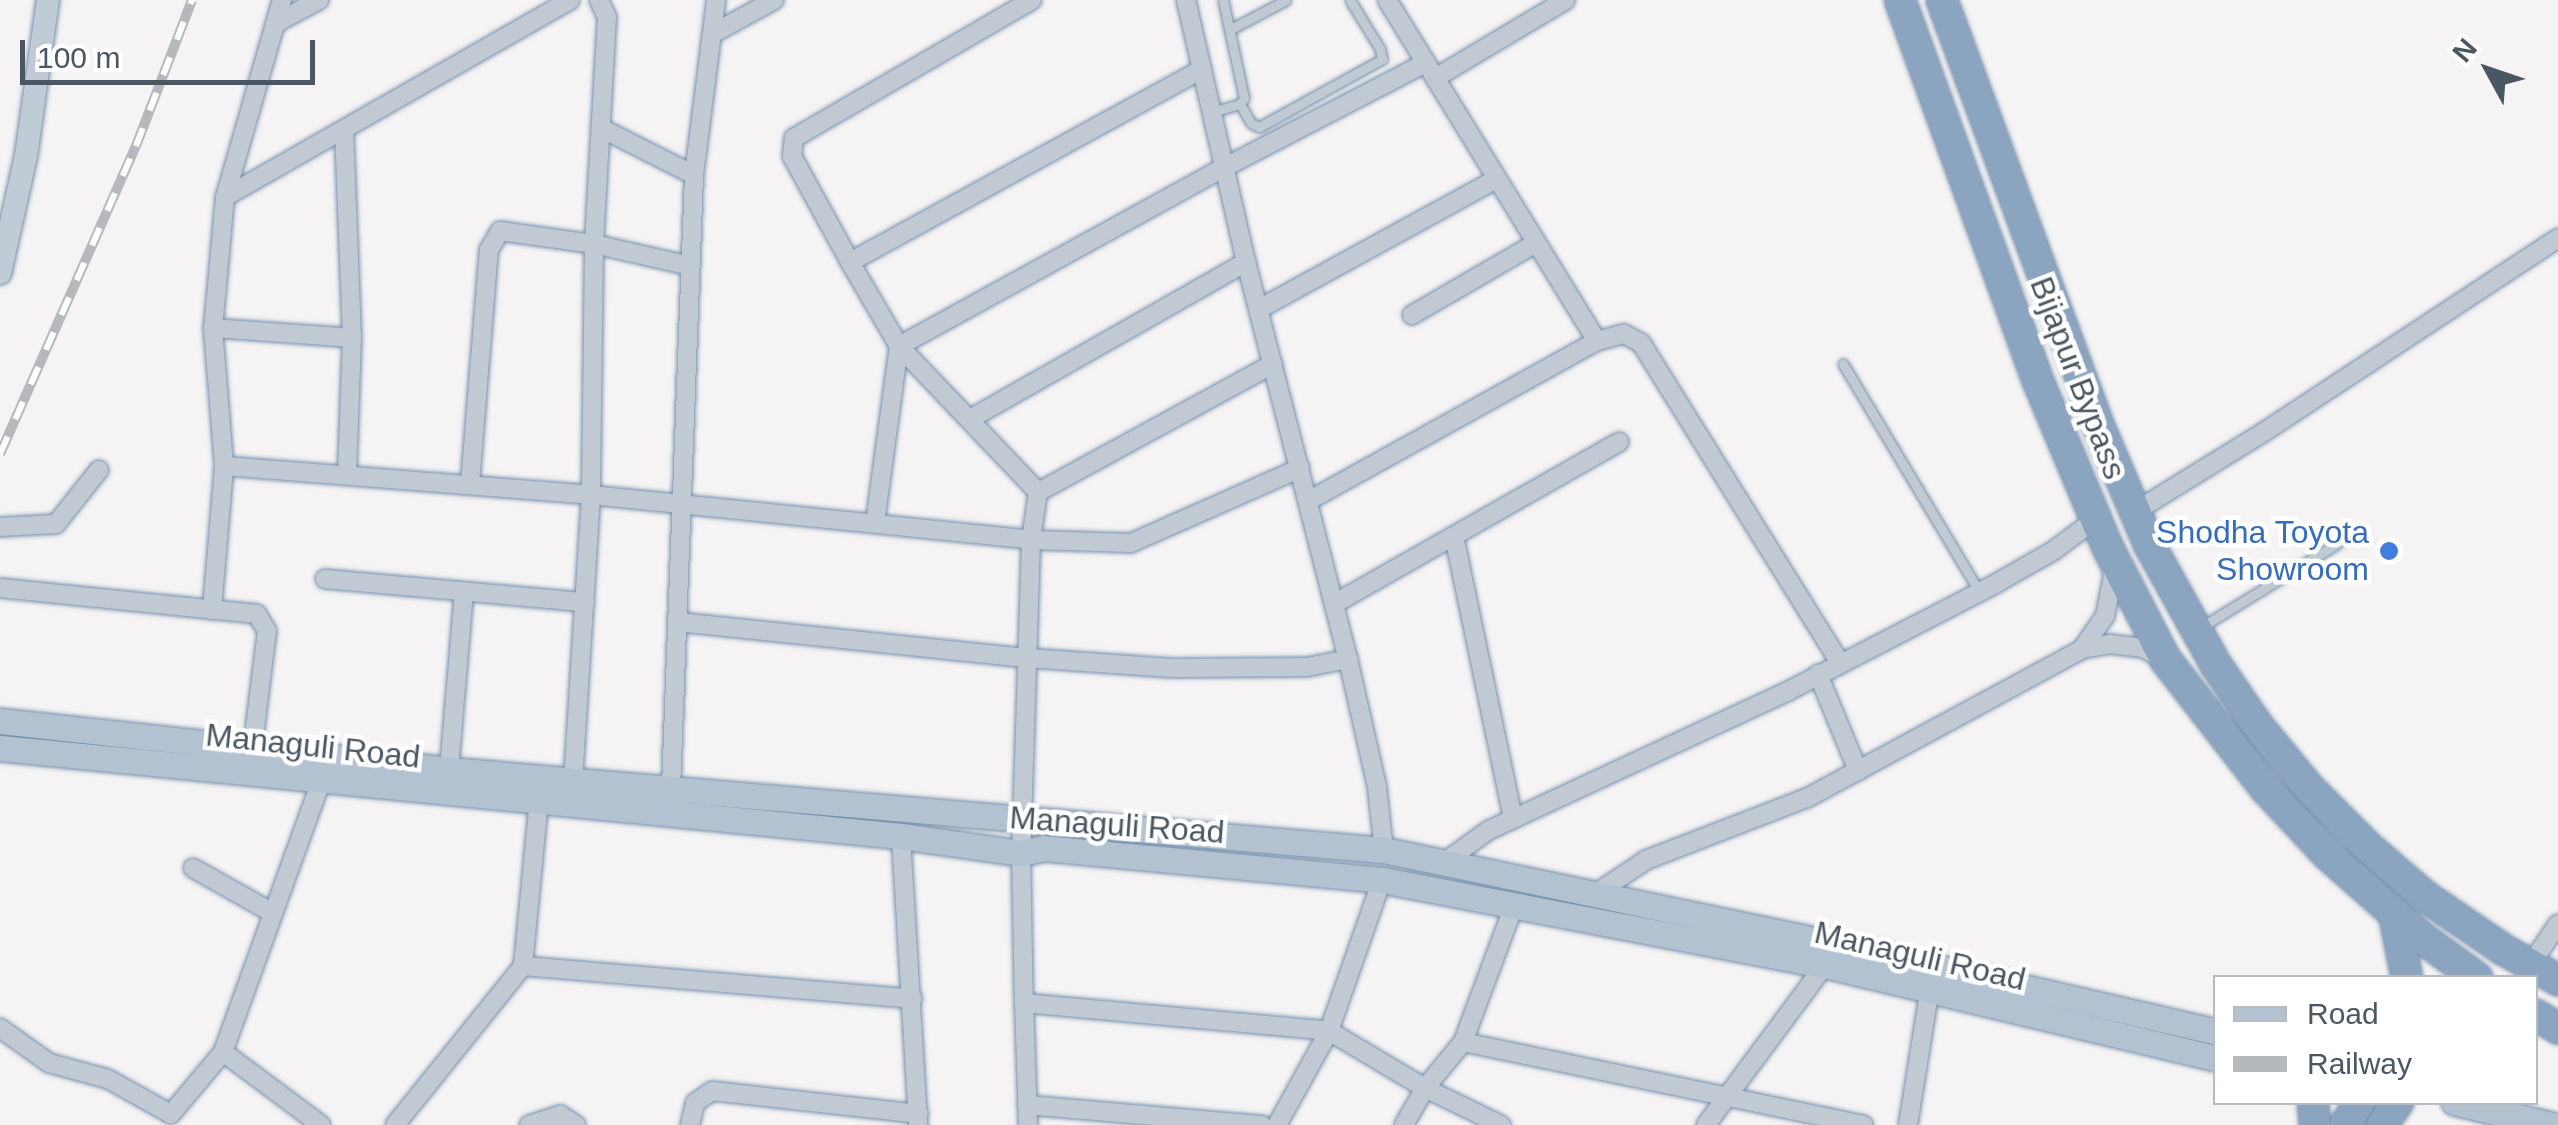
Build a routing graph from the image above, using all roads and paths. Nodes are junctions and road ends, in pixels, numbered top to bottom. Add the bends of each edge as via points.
1 (48, 0) edge
2 (282, 0) edge
3 (319, 0) edge
4 (570, 0) edge
5 (599, 0) edge
6 (716, 0) edge
7 (774, 0) edge
8 (1032, 0) edge
9 (1186, 0) edge
10 (1223, 0) edge
11 (1286, 0) edge
12 (1350, 0) edge
13 (1387, 0) edge
14 (1566, 0) edge
15 (1900, 0) edge
16 (1942, 0) edge
17 (276, 23) junction
18 (1230, 30) junction
19 (712, 34) junction
20 (1202, 69) junction
21 (1430, 70) junction
22 (1240, 104) junction
23 (1212, 112) junction
24 (601, 128) junction
25 (344, 130) junction
26 (1225, 166) junction
27 (694, 175) junction
28 (1496, 178) junction
29 (225, 197) junction
30 (2558, 238) edge
31 (1536, 242) junction
32 (594, 244) junction
33 (850, 262) junction
34 (1246, 262) junction
35 (691, 266) junction
36 (0, 273) edge
37 (1258, 308) junction
38 (1412, 315) dead end
39 (213, 328) junction
40 (352, 338) junction
41 (1596, 341) junction
42 (899, 346) junction
43 (1273, 364) junction
44 (1844, 364) dead end
45 (970, 419) junction
46 (1619, 442) dead end
47 (224, 466) junction
48 (1300, 468) junction
49 (99, 470) dead end
50 (347, 474) junction
51 (470, 484) junction
52 (1038, 492) junction
53 (592, 495) junction
54 (1308, 500) junction
55 (682, 504) junction
56 (2136, 511) junction
57 (2096, 519) junction
58 (875, 523) junction
59 (0, 528) edge
60 (1454, 536) junction
61 (1031, 540) junction
62 (2338, 544) dead end
63 (2108, 548) junction
64 (325, 579) dead end
65 (0, 588) edge
66 (1978, 590) junction
67 (464, 592) junction
68 (585, 602) junction
69 (1334, 604) junction
70 (212, 610) junction
71 (678, 622) junction
72 (2196, 630) junction
73 (2082, 649) junction
74 (1028, 658) junction
75 (1348, 659) junction
76 (2164, 659) junction
77 (1840, 663) junction
78 (1818, 674) junction
79 (0, 721) edge
80 (0, 748) edge
81 (252, 751) junction
82 (450, 770) junction
83 (1858, 771) junction
84 (322, 779) junction
85 (573, 781) junction
86 (671, 788) junction
87 (540, 801) junction
88 (1022, 820) junction
89 (1513, 820) junction
90 (902, 836) junction
91 (1384, 850) junction
92 (1021, 853) junction
93 (1446, 860) junction
94 (193, 868) dead end
95 (1382, 880) junction
96 (1595, 894) junction
97 (1516, 903) junction
98 (270, 912) junction
99 (2394, 913) junction
100 (2558, 924) edge
101 (2477, 931) junction
102 (2504, 950) junction
103 (2531, 964) junction
104 (1825, 965) junction
105 (522, 966) junction
106 (2466, 974) edge
107 (2406, 975) edge
108 (2558, 980) edge
109 (1932, 981) junction
110 (912, 998) junction
111 (1024, 1002) junction
112 (0, 1028) edge
113 (1329, 1031) junction
114 (2213, 1031) edge
115 (1463, 1042) junction
116 (224, 1052) junction
117 (2213, 1057) edge
118 (1425, 1088) junction
119 (1724, 1098) junction
120 (1027, 1105) junction
121 (2467, 1105) edge
122 (166, 1120) edge
123 (918, 1120) edge
124 (321, 1125) edge
125 (395, 1125) edge
126 (529, 1125) edge
127 (576, 1125) edge
128 (690, 1125) edge
129 (1028, 1125) edge
130 (1262, 1125) edge
131 (1277, 1125) edge
132 (1404, 1125) edge
133 (1501, 1125) edge
134 (1706, 1125) edge
135 (1863, 1125) edge
136 (1908, 1125) edge
137 (2551, 1125) edge

1 - 36 street via 26,156
2 - 17 street
3 - 17 street
4 - 25 street
5 - 24 street via 607,17
6 - 19 street
7 - 19 street
8 - 33 street via 794,138 792,156
9 - 20 street
10 - 18 lane
11 - 18 lane
12 - 22 lane via 1382,59 1260,127
13 - 21 street
14 - 21 street
15 - 57 highway, Bijapur Bypass via 2038,381
16 - 56 highway, Bijapur Bypass via 2038,269
17 - 29 street
18 - 22 lane via 1244,94
19 - 27 street
20 - 23 street
20 - 33 street
21 - 26 street
21 - 28 street
22 - 23 lane
23 - 26 street
24 - 27 street
24 - 32 street
25 - 29 street
25 - 40 street
26 - 34 street
26 - 42 street
27 - 35 street
28 - 31 street
28 - 37 street
29 - 39 street
30 - 56 street
31 - 38 street
31 - 41 street
32 - 35 street
32 - 51 street via 500,231 492,240
32 - 53 street
33 - 42 street
34 - 37 street
34 - 45 street
35 - 55 street
37 - 43 street
39 - 40 street
39 - 47 street
40 - 50 street
41 - 54 street
41 - 77 street via 1624,334 1641,343
42 - 45 street
42 - 58 street
43 - 48 street
43 - 52 street
44 - 66 lane
45 - 52 street
46 - 60 street
47 - 50 street
47 - 70 street
48 - 54 street
48 - 61 street via 1131,542
49 - 59 street via 56,524
50 - 51 street
51 - 53 street
52 - 61 street
53 - 55 street
53 - 68 street
54 - 69 street
55 - 58 street
55 - 71 street
56 - 72 highway, Bijapur Bypass
57 - 63 highway, Bijapur Bypass
57 - 66 street via 2054,551
58 - 61 street
60 - 69 street
60 - 89 street
61 - 74 street
62 - 72 lane
63 - 73 street via 2113,576 2105,616
63 - 76 highway, Bijapur Bypass
64 - 67 street
65 - 70 street
66 - 77 street
67 - 68 street
67 - 82 street
68 - 85 street
69 - 75 street
70 - 81 street via 257,614 265,621
71 - 74 street
71 - 86 street
72 - 101 highway, Bijapur Bypass via 2258,726 2309,788 2412,884
73 - 76 street via 2110,644
73 - 83 street
74 - 75 street via 1171,668 1306,667
74 - 88 street
75 - 91 street via 1378,787
76 - 99 highway, Bijapur Bypass via 2266,789
77 - 78 street
78 - 83 street
78 - 89 street
79 - 81 main road, Managuli Road
80 - 84 main road, Managuli Road
81 - 82 main road, Managuli Road
82 - 85 main road, Managuli Road
83 - 96 street via 1807,798 1646,860
84 - 87 main road, Managuli Road
84 - 98 street
85 - 86 main road, Managuli Road
86 - 88 main road, Managuli Road
87 - 90 main road, Managuli Road
87 - 105 street
88 - 91 main road, Managuli Road
88 - 92 street
89 - 93 street
90 - 92 main road, Managuli Road
90 - 110 street
91 - 93 main road, Managuli Road
92 - 95 main road, Managuli Road via 1044,848
92 - 111 street
93 - 96 main road, Managuli Road
94 - 98 street
95 - 97 main road, Managuli Road
95 - 113 street
96 - 109 main road, Managuli Road
97 - 104 main road, Managuli Road
97 - 115 street
98 - 116 street
99 - 106 highway, Bijapur Bypass
99 - 107 highway
100 - 103 street
101 - 102 highway, Bijapur Bypass
101 - 106 highway
102 - 103 highway, Bijapur Bypass
102 - 106 highway
103 - 108 highway, Bijapur Bypass
104 - 109 main road, Managuli Road
104 - 119 street
105 - 110 street
105 - 125 street
109 - 114 main road, Managuli Road
109 - 117 main road, Managuli Road
109 - 136 street
110 - 123 street
111 - 113 street
111 - 120 street
112 - 122 street via 49,1063 108,1079
113 - 118 street
113 - 131 street
115 - 118 street
115 - 119 street
116 - 122 street
116 - 124 street
118 - 132 street
118 - 133 street
119 - 134 street
119 - 135 street
120 - 129 street
120 - 130 street
121 - 137 main road
123 - 128 street via 712,1091 695,1104
126 - 127 street via 560,1115

